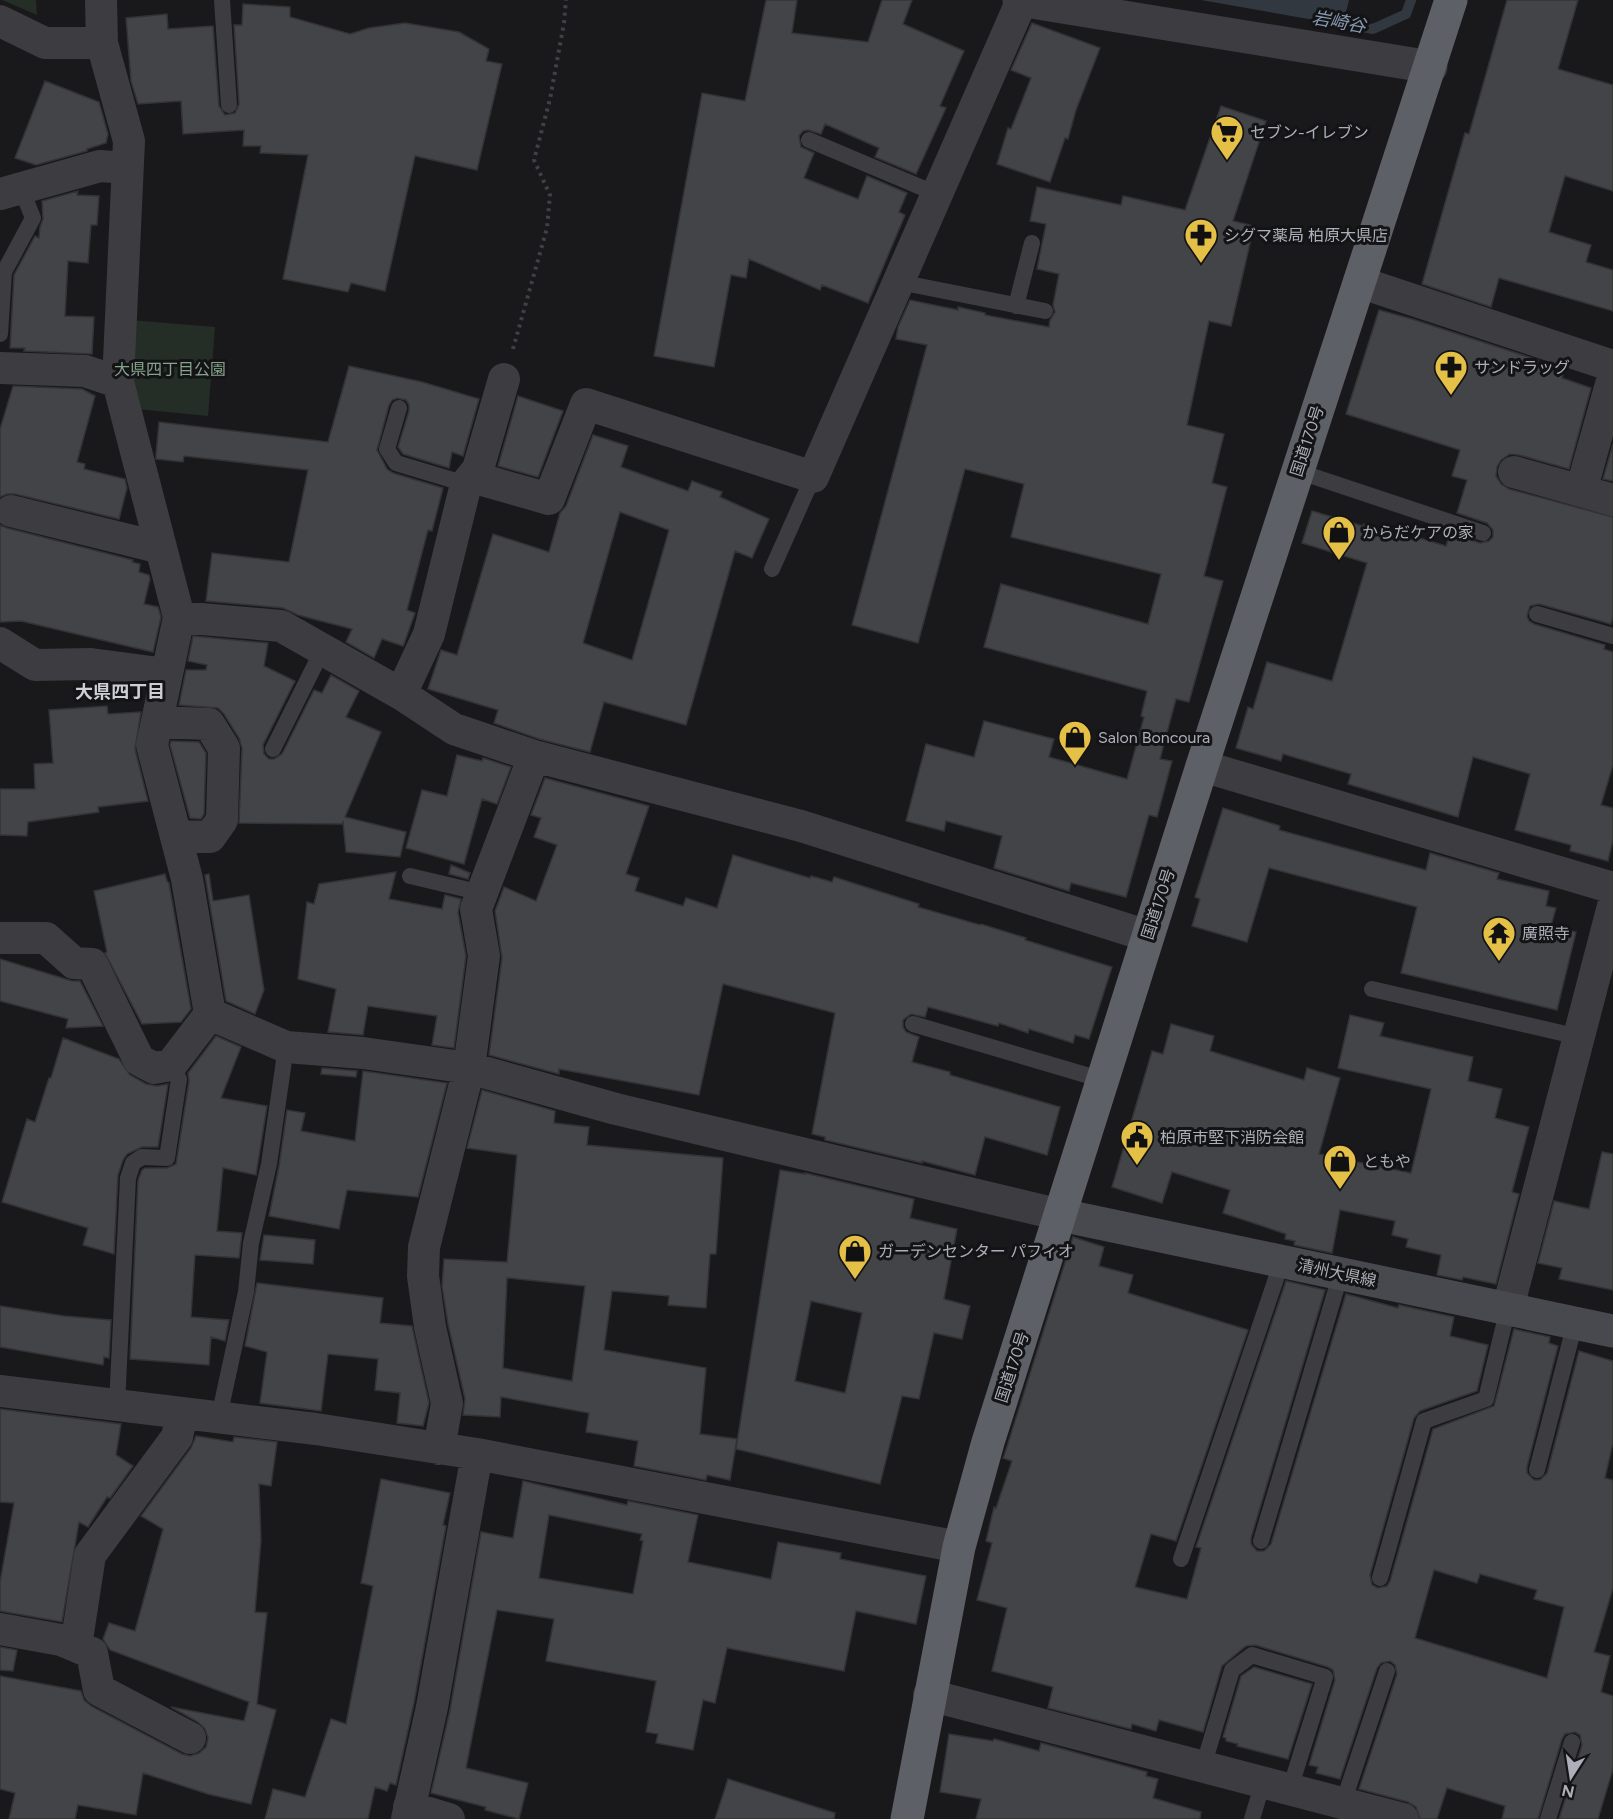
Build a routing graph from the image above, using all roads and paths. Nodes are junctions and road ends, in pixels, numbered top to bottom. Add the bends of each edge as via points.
1 (101, 0) edge
2 (222, 0) edge
3 (566, 0) edge
4 (1020, 0) edge
5 (1451, 0) edge
6 (0, 21) edge
7 (102, 43) junction
8 (1431, 67) junction
9 (229, 105) dead end
10 (809, 140) dead end
11 (128, 168) junction
12 (11, 191) edge
13 (937, 194) junction
14 (1032, 243) dead end
15 (899, 282) junction
16 (1359, 282) junction
17 (1016, 306) junction
18 (1045, 311) dead end
19 (0, 334) edge
20 (2, 366) edge
21 (1613, 366) edge
22 (1613, 377) edge
23 (504, 379) joint
24 (118, 382) junction
25 (399, 408) dead end
26 (1298, 471) junction
27 (1514, 472) dead end
28 (813, 477) junction
29 (469, 480) junction
30 (1581, 491) junction
31 (1613, 500) edge
32 (11, 511) dead end
33 (1484, 533) dead end
34 (161, 548) junction
35 (772, 569) dead end
36 (1537, 614) dead end
37 (179, 617) junction
38 (1613, 636) edge
39 (0, 643) edge
40 (323, 649) junction
41 (167, 674) junction
42 (401, 694) junction
43 (157, 722) junction
44 (273, 749) dead end
45 (534, 756) junction
46 (1202, 766) junction
47 (176, 836) junction
48 (410, 876) dead end
49 (1613, 888) edge
50 (482, 893) junction
51 (1613, 906) edge
52 (1148, 936) junction
53 (0, 938) edge
54 (1372, 989) dead end
55 (210, 1014) junction
56 (913, 1024) dead end
57 (1579, 1037) junction
58 (286, 1047) junction
59 (171, 1065) junction
60 (469, 1068) junction
61 (1102, 1080) junction
62 (1061, 1215) junction
63 (1282, 1261) junction
64 (1341, 1274) junction
65 (1508, 1308) junction
66 (1575, 1323) junction
67 (1613, 1331) edge
68 (0, 1391) edge
69 (117, 1405) junction
70 (182, 1413) junction
71 (219, 1417) junction
72 (439, 1449) junction
73 (477, 1454) junction
74 (1537, 1470) dead end
75 (1261, 1541) dead end
76 (959, 1547) junction
77 (1180, 1559) dead end
78 (1380, 1578) dead end
79 (0, 1629) edge
80 (76, 1646) junction
81 (1387, 1671) dead end
82 (929, 1695) junction
83 (190, 1738) dead end
84 (1572, 1742) dead end
85 (1203, 1767) junction
86 (1276, 1786) junction
87 (1343, 1803) junction
88 (408, 1813) edge
89 (449, 1819) edge
90 (907, 1819) edge
91 (1252, 1819) edge
92 (1403, 1819) edge
93 (1548, 1819) edge

1 - 7 street
2 - 9 lane
3 - 23 path via 550,99 534,160 550,195 547,228
4 - 8 street
4 - 13 street
5 - 8 highway, 国道170号
6 - 7 street via 45,43
7 - 11 street via 129,141
8 - 16 highway, 国道170号
10 - 13 lane
11 - 12 street via 100,166
11 - 24 street
12 - 19 lane via 33,218 4,272
13 - 15 street
14 - 17 lane
15 - 17 lane
15 - 28 street
16 - 21 street
16 - 26 highway, 国道170号
17 - 18 lane
20 - 24 street via 85,371
22 - 30 street
23 - 29 street via 478,469
24 - 34 street
25 - 29 lane via 387,449 396,463
26 - 33 lane
26 - 46 highway, 国道170号
27 - 30 street
28 - 29 street via 586,404 549,499
28 - 35 lane
29 - 42 street via 429,633
30 - 31 street
32 - 34 street
34 - 37 street
36 - 38 lane
37 - 40 street via 281,626
37 - 41 street
39 - 41 street via 35,664 91,664
40 - 42 street
40 - 44 lane
41 - 43 street
42 - 45 street via 454,729
43 - 47 street via 152,745
43 - 47 street via 209,724 224,747 222,820 210,837
45 - 50 street
45 - 52 street via 801,826
46 - 49 street
46 - 52 highway, 国道170号
47 - 55 street
48 - 50 lane
50 - 60 street via 476,909 484,956
51 - 57 street
52 - 61 highway, 国道170号
53 - 59 street via 46,938 74,963 92,964 139,1060 154,1068
54 - 57 lane
55 - 58 street
55 - 59 street
56 - 61 lane
57 - 65 street
58 - 60 street
58 - 71 lane via 246,1292
59 - 69 lane via 179,1079 167,1158 142,1157 133,1163 128,1178
60 - 62 street via 616,1109
60 - 72 street via 424,1248 423,1276 430,1328 447,1403
61 - 62 highway, 国道170号
62 - 63 main road, 清州大県線
62 - 76 highway, 国道170号 via 988,1442
63 - 64 main road, 清州大県線
63 - 77 lane
64 - 65 main road, 清州大県線
64 - 75 lane
65 - 66 main road, 清州大県線
65 - 78 lane via 1486,1399 1424,1421
66 - 67 main road, 清州大県線
66 - 74 lane
68 - 69 street
69 - 70 street
70 - 71 street
70 - 80 street via 177,1437 90,1555
71 - 72 street
72 - 73 street
73 - 76 street
73 - 88 street via 432,1707
76 - 82 highway, 国道170号
79 - 80 street
80 - 83 street via 92,1653 99,1690
81 - 87 lane
82 - 85 street
82 - 90 highway, 国道170号
84 - 93 lane
85 - 86 street
85 - 86 lane via 1232,1670 1252,1655 1325,1677
86 - 87 street
86 - 91 lane
87 - 92 street
88 - 89 street

